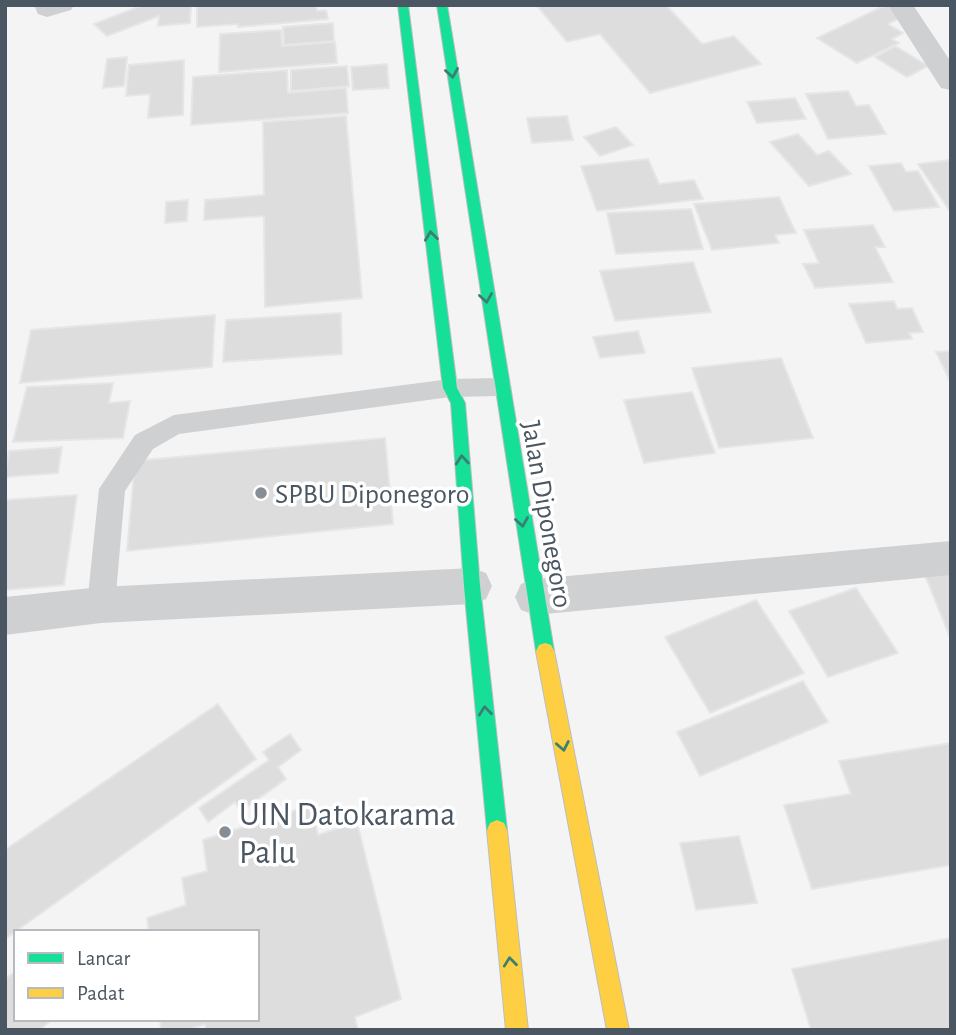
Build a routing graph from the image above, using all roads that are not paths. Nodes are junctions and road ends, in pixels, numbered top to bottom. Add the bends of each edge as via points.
1 (46, 5) edge
2 (62, 5) edge
3 (403, 5) edge
4 (442, 5) edge
5 (900, 5) edge
6 (951, 82) edge
7 (500, 387) junction
8 (450, 388) junction
9 (951, 558) edge
10 (472, 586) junction
11 (535, 597) junction
12 (101, 605) junction
13 (5, 617) edge
14 (517, 1030) edge
15 (618, 1030) edge

1 - 2 street via 47,9
8 -> 3 highway
4 -> 7 highway, Jalan Diponegoro
5 - 6 street
7 - 8 lane
7 -> 11 highway, Jalan Diponegoro
10 -> 8 highway via 458,403
8 - 12 lane via 173,425 144,442 112,489
9 - 11 street
10 - 12 street
14 -> 10 highway
11 -> 15 highway, Jalan Diponegoro
12 - 13 street

